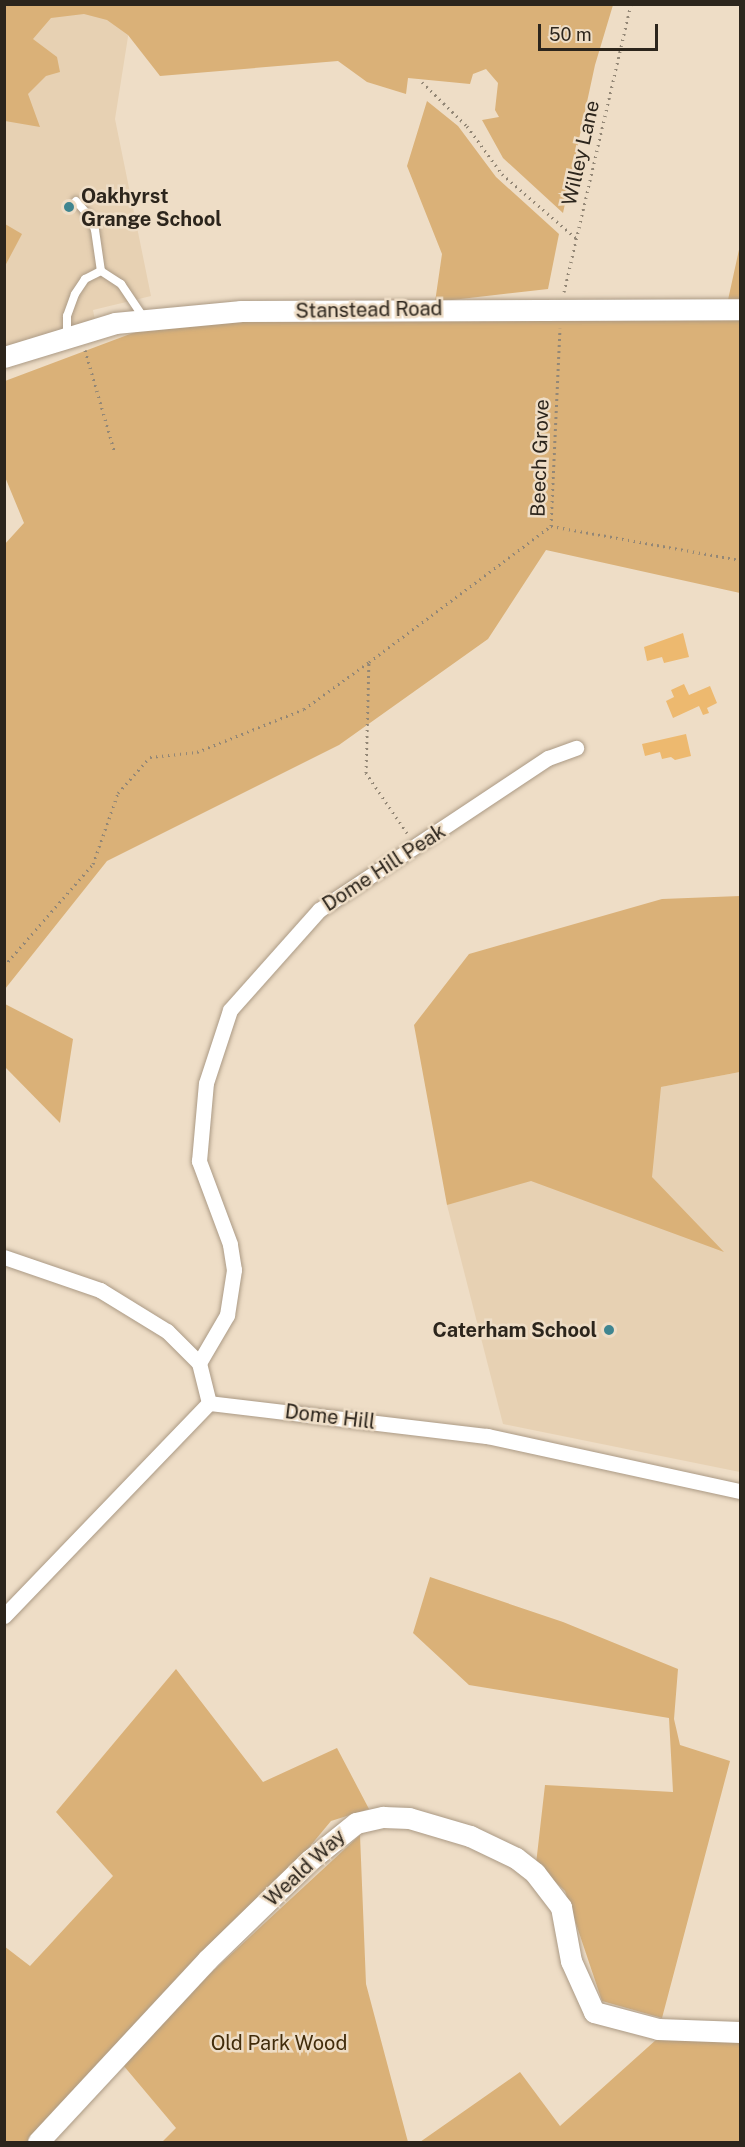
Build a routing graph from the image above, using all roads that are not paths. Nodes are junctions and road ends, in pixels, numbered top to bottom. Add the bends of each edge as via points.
1 (76, 201) dead end
2 (101, 271) junction
3 (741, 309) edge
4 (143, 318) junction
5 (73, 336) junction
6 (4, 357) edge
7 (576, 748) dead end
8 (4, 1257) edge
9 (199, 1363) junction
10 (209, 1403) junction
11 (741, 1491) edge
12 (4, 1616) edge
13 (741, 2032) edge
14 (38, 2142) edge

1 - 2 lane via 95,230
2 - 4 lane via 121,284
2 - 5 lane via 85,279 75,294 67,316
3 - 4 street, Stanstead Road via 241,311
4 - 5 street, Stanstead Road
5 - 6 street, Stanstead Road
7 - 9 street, Dome Hill Peak via 548,758 319,910 230,1010 206,1083 199,1161 230,1244 234,1270 227,1315
8 - 9 street via 100,1290 167,1331
9 - 10 street
10 - 11 street, Dome Hill via 487,1436
10 - 12 street
13 - 14 street, Weald Way via 658,2030 594,2012 571,1960 561,1907 535,1873 516,1858 470,1836 409,1818 383,1816 356,1824 310,1860 207,1960

